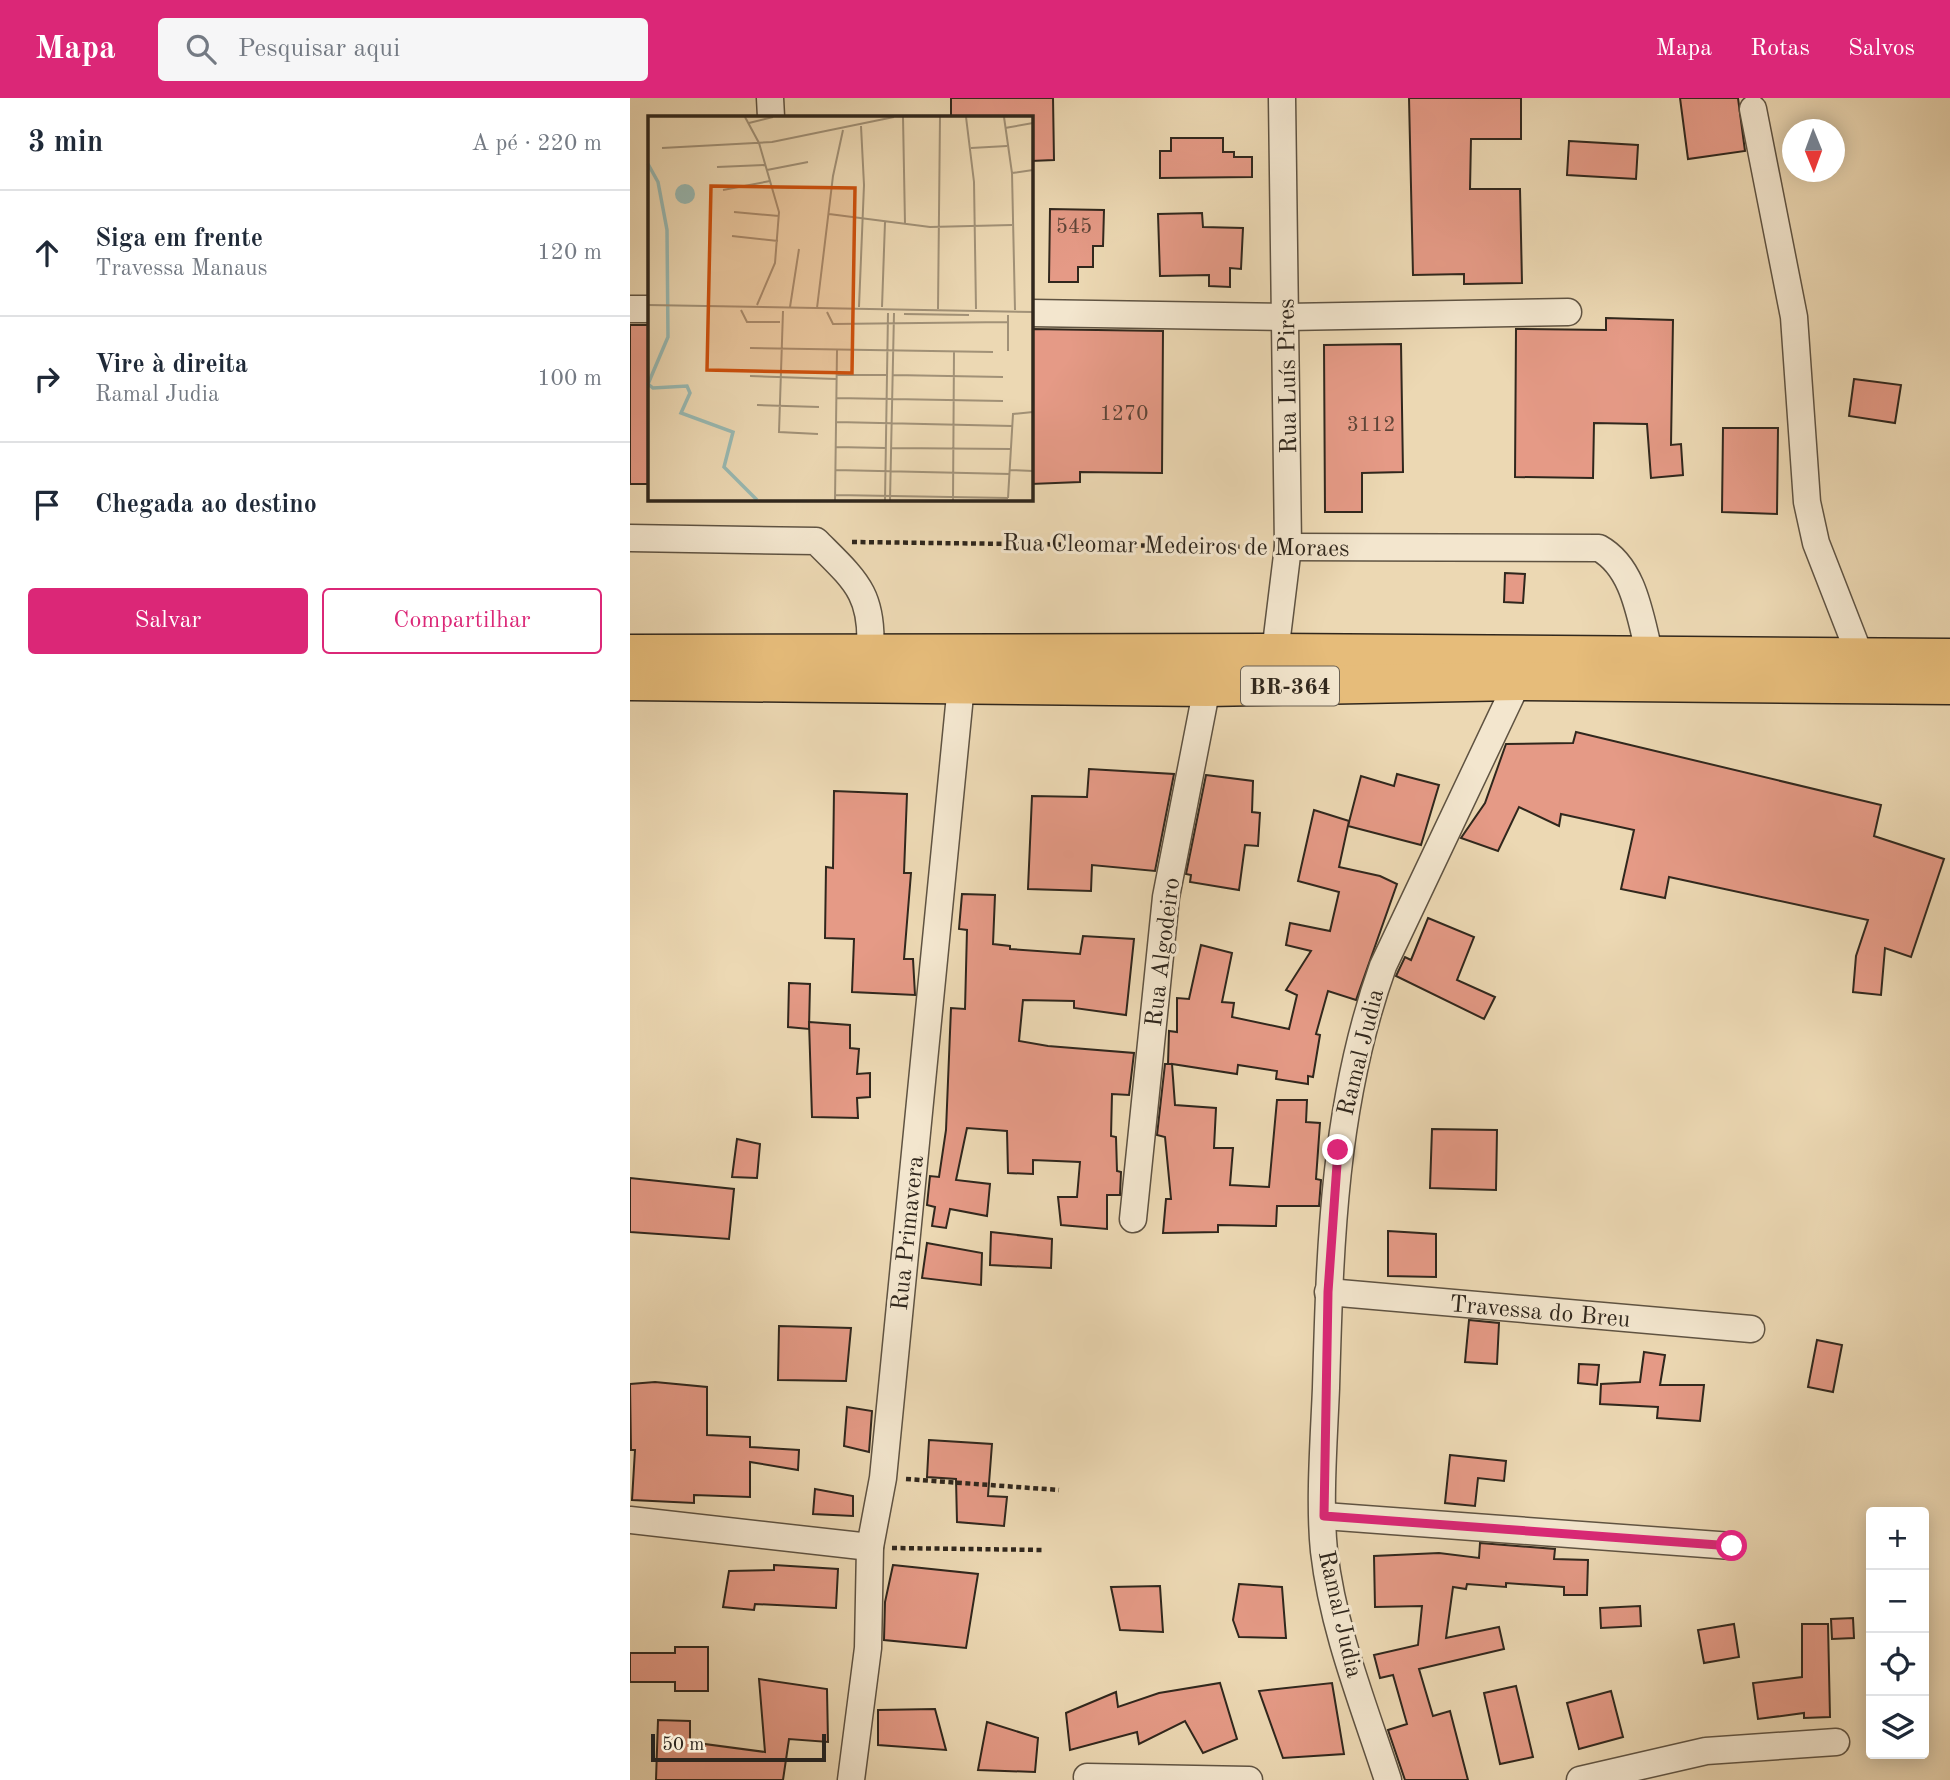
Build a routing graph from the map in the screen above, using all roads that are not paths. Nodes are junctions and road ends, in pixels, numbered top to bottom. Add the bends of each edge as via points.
1 (770, 98) edge
2 (1282, 98) edge
3 (1753, 109) dead end
4 (771, 116) edge
5 (630, 309) edge
6 (648, 309) edge
7 (1568, 312) dead end
8 (1032, 313) edge
9 (1287, 317) junction
10 (630, 538) edge
11 (1288, 547) junction
12 (870, 653) junction
13 (1275, 653) junction
14 (630, 654) edge
15 (1650, 655) junction
16 (1860, 656) junction
17 (1950, 658) edge
18 (630, 681) edge
19 (1518, 681) junction
20 (961, 685) junction
21 (1950, 685) edge
22 (1207, 687) junction
23 (1133, 1219) dead end
24 (1328, 1292) junction
25 (1751, 1329) dead end
26 (1324, 1516) junction
27 (630, 1520) edge
28 (1732, 1546) dead end
29 (870, 1548) junction
30 (1836, 1742) dead end
31 (1087, 1777) dead end
32 (852, 1780) edge
33 (1249, 1780) edge
34 (1388, 1780) edge
35 (1580, 1780) edge

1 - 4 street
2 - 9 street, Rua Luís Pires
3 - 16 street via 1794,317 1807,502 1816,543
5 - 6 street
7 - 9 street
8 - 9 street
9 - 11 street, Rua Luís Pires
10 - 12 street via 816,541 850,575 867,601
11 - 13 street, Rua Luís Pires
11 - 15 street, Rua Cleomar Medeiros de Moraes via 1599,548 1612,555 1634,594
12 - 13 highway, BR-364
12 - 14 highway, BR-364
13 - 15 highway, BR-364
15 - 16 highway, BR-364
16 - 17 highway, BR-364
18 - 20 highway, BR-364
19 - 21 highway, BR-364
19 - 22 highway, BR-364
19 - 24 street, Ramal Judia via 1383,965 1367,1010 1338,1150
20 - 22 highway, BR-364
20 - 29 street, Rua Primavera via 883,1478
22 - 23 street, Rua Algodeiro via 1166,897
24 - 25 street, Travessa do Breu
24 - 26 street, Ramal Judia
26 - 28 street
26 - 34 street, Ramal Judia via 1324,1549 1340,1631
27 - 29 street
29 - 32 street, Rua Primavera via 868,1648
30 - 35 street via 1706,1751
31 - 33 street

